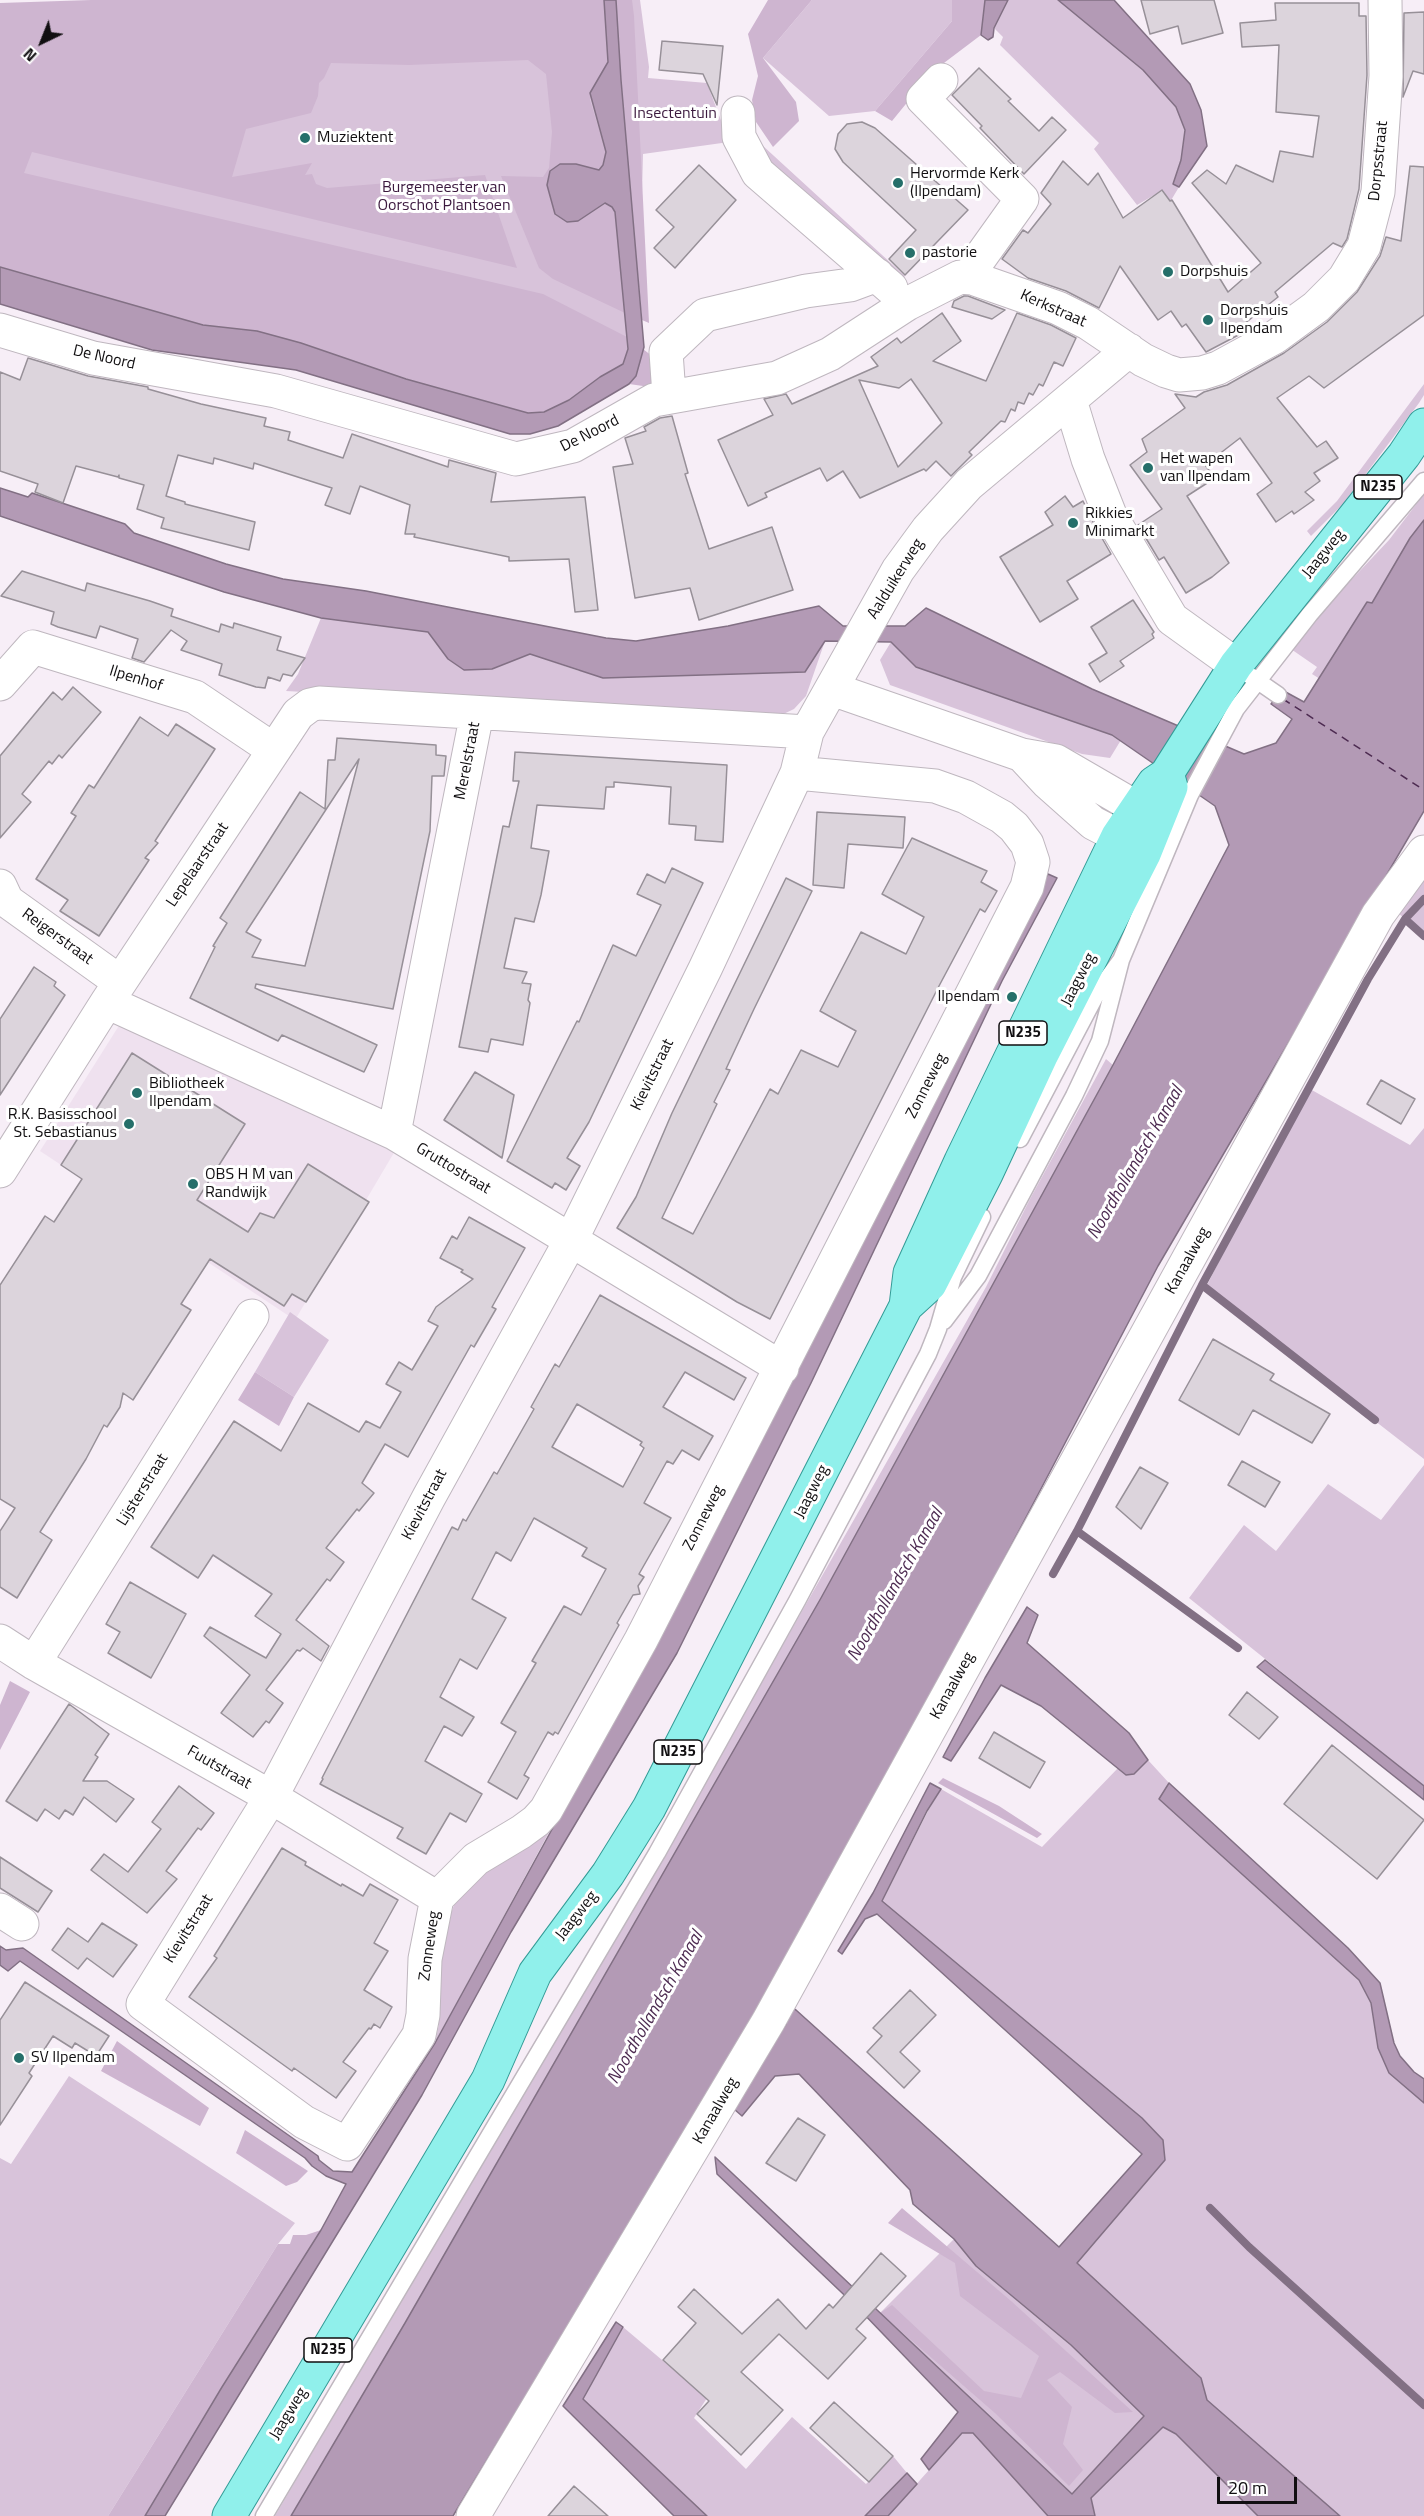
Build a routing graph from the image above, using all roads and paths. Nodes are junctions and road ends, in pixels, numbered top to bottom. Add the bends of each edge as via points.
1 (1385, 0) edge
2 (941, 80) dead end
3 (738, 113) dead end
4 (877, 275) junction
5 (972, 278) junction
6 (907, 304) junction
7 (0, 330) edge
8 (1129, 350) junction
9 (669, 396) junction
10 (1070, 400) junction
11 (1424, 425) edge
12 (1424, 481) edge
13 (1246, 673) junction
14 (0, 684) edge
15 (832, 689) junction
16 (1278, 695) dead end
17 (477, 713) junction
18 (807, 732) junction
19 (274, 750) junction
20 (1022, 755) junction
21 (797, 773) junction
22 (1178, 785) junction
23 (1148, 811) junction
24 (1118, 836) junction
25 (1424, 852) edge
26 (0, 886) edge
27 (1121, 960) junction
28 (113, 992) junction
29 (394, 1133) junction
30 (0, 1171) edge
31 (571, 1240) junction
32 (906, 1306) junction
33 (252, 1316) dead end
34 (938, 1329) junction
35 (782, 1368) junction
36 (0, 1641) edge
37 (34, 1663) junction
38 (271, 1797) junction
39 (437, 1898) junction
40 (347, 2144) joint
41 (229, 2516) edge
42 (264, 2516) edge
43 (473, 2516) edge

1 - 8 street, Dorpsstraat via 1386,76 1378,192 1365,246 1344,279 1316,307 1275,337 1218,368 1179,375
2 - 5 street via 923,99 1022,199 977,262
3 - 4 street via 739,137 758,173
4 - 6 street
4 - 9 street via 850,285 806,291 705,315 666,352
5 - 6 street via 950,280
5 - 8 street, Kerkstraat via 1058,308
6 - 9 street, De Noord via 830,354 777,378
7 - 9 street, De Noord via 93,358 276,391 516,459 573,446 654,400
8 - 10 street, Aalduikerweg
10 - 13 street via 1110,515 1172,619
10 - 15 street, Aalduikerweg via 998,459 928,529 898,570
11 - 13 main road, Jaagweg / N235
12 - 13 lane via 1310,614
13 - 16 lane
13 - 22 main road, Jaagweg / N235
14 - 19 street, Ilpenhof via 33,647 195,698
15 - 18 street
15 - 20 street
17 - 18 street, Merelstraat
17 - 19 street, Lepelaarstraat via 319,703 298,714
17 - 29 street, Merelstraat
18 - 21 street
19 - 28 street, Lepelaarstraat
20 - 23 street via 1056,761
20 - 24 street via 1093,823
21 - 31 street, Kievitstraat
21 - 35 street, Zonneweg via 935,786 966,797 1002,817 1023,837 1033,862 1022,901
22 - 23 main road, Jaagweg / N235 via 1171,787
22 - 27 lane
23 - 24 street
23 - 32 main road, Jaagweg / N235 via 1144,854 930,1284
24 - 32 main road, Jaagweg / N235 via 933,1222 910,1273
25 - 43 street, Kanaalweg via 1378,915 768,2022
26 - 28 street, Reigerstraat via 7,901
27 - 34 lane via 1098,991 1034,1111 953,1277
27 - 34 lane via 1100,1041 1074,1096 978,1276
28 - 29 street, Gruttostraat
28 - 30 street, Lepelaarstraat
29 - 31 street, Gruttostraat
31 - 35 street, Gruttostraat
31 - 38 street, Kievitstraat via 429,1497
32 - 41 main road, Jaagweg / N235 via 649,1808 608,1874 535,1973 488,2080
33 - 37 street, Lijsterstraat
34 - 42 lane via 797,1602 657,1853
35 - 39 street, Zonneweg via 646,1631 546,1810 522,1832 476,1859
36 - 37 street, Fuutstraat
37 - 38 street, Fuutstraat
38 - 39 street, Fuutstraat
38 - 40 street, Kievitstraat via 143,2004 304,2122
39 - 40 street, Zonneweg via 425,1959 419,2035

